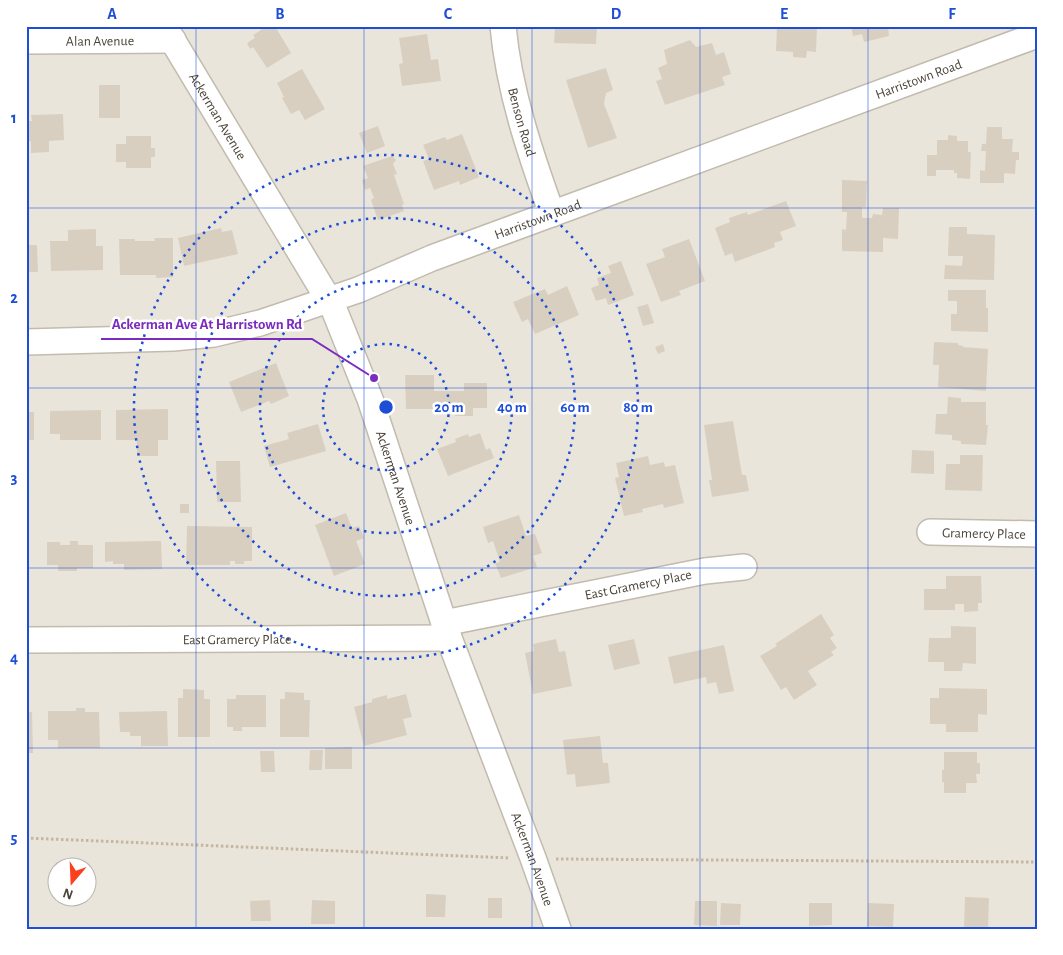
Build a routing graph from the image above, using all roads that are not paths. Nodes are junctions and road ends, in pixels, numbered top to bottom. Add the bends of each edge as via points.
1 (503, 26) edge
2 (168, 33) edge
3 (1037, 35) edge
4 (26, 42) edge
5 (552, 214) junction
6 (329, 300) junction
7 (26, 342) edge
8 (930, 532) dead end
9 (1037, 534) edge
10 (744, 566) dead end
11 (446, 630) junction
12 (26, 640) edge
13 (558, 929) edge

1 - 5 street, Benson Road via 515,97 531,157
2 - 4 street, Alan Avenue
2 - 6 street, Ackerman Avenue
3 - 5 street, Harristown Road
5 - 6 street, Harristown Road
6 - 7 street, Harristown Road via 214,334
6 - 11 street, Ackerman Avenue via 370,399
8 - 9 street, Gramercy Place
10 - 11 street, East Gramercy Place via 705,571
11 - 12 street, East Gramercy Place
11 - 13 street, Ackerman Avenue

